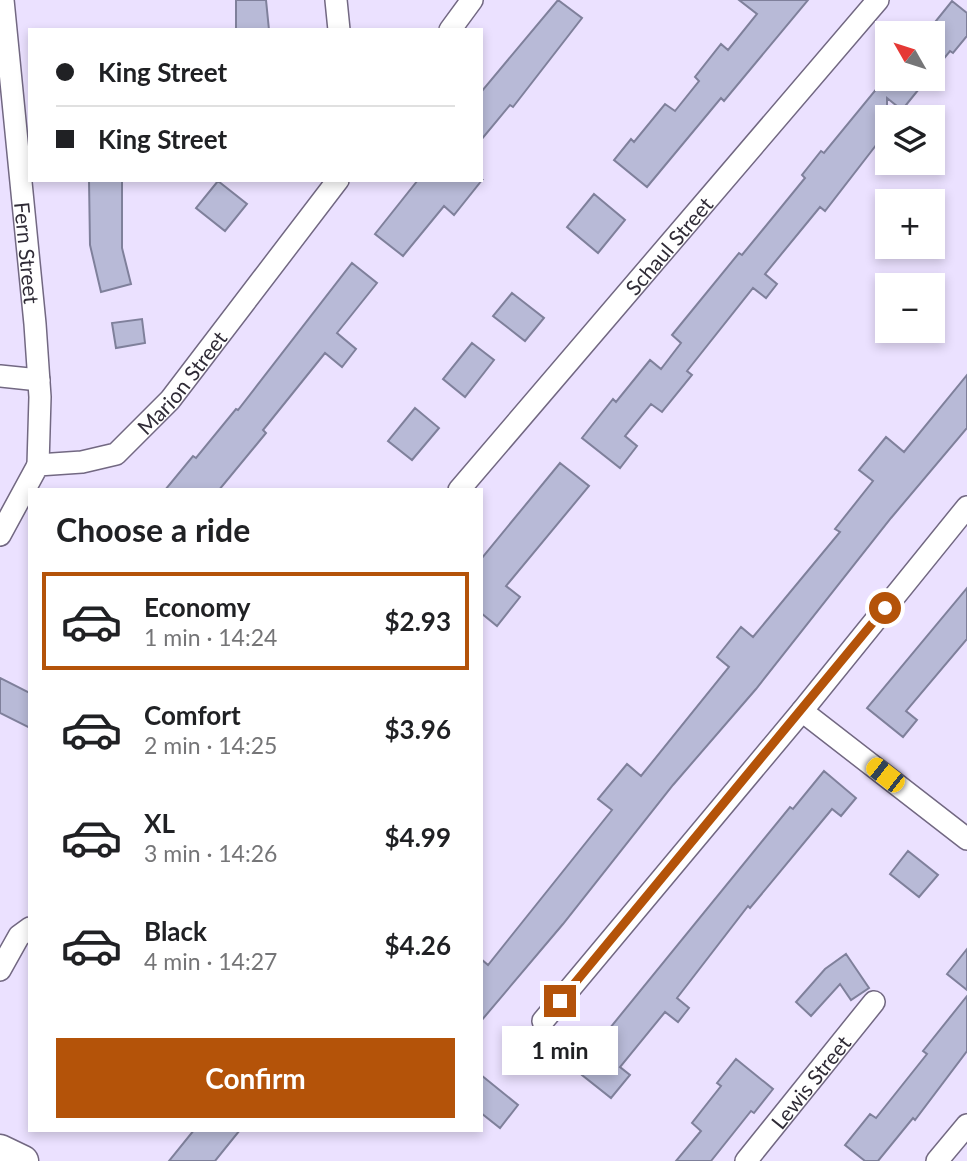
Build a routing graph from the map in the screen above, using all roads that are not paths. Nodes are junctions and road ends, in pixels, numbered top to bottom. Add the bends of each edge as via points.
1 (3, 0) edge
2 (336, 0) edge
3 (472, 0) edge
4 (878, 0) edge
5 (339, 28) edge
6 (451, 28) edge
7 (336, 182) edge
8 (0, 376) edge
9 (39, 380) junction
10 (38, 465) junction
11 (461, 488) edge
12 (967, 507) edge
13 (0, 535) edge
14 (802, 710) junction
15 (967, 839) edge
16 (28, 929) edge
17 (0, 970) edge
18 (874, 1002) dead end
19 (543, 1021) dead end
20 (967, 1125) edge
21 (0, 1150) edge
22 (23, 1161) edge
23 (746, 1161) edge
24 (937, 1161) edge

1 - 9 street, Fern Street
2 - 5 street
3 - 6 street
4 - 11 street, Schaul Street
7 - 10 street, Marion Street via 170,400 116,454
8 - 9 street
9 - 10 street, Fern Street
10 - 13 street
12 - 14 street
14 - 15 street
14 - 19 street
16 - 17 street via 19,936
18 - 23 street, Lewis Street
20 - 24 street
21 - 22 street

